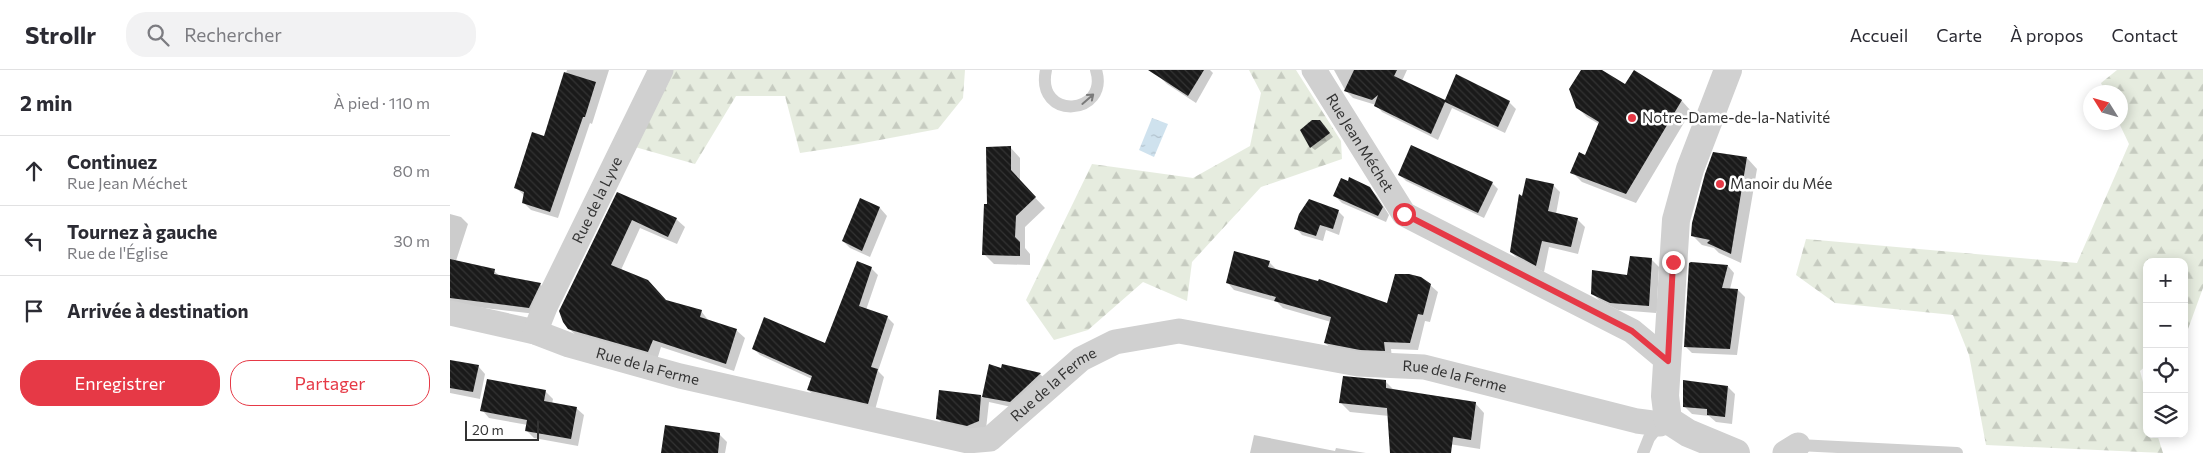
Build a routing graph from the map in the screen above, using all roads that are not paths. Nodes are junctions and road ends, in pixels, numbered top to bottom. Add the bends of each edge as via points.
1 (661, 70) edge
2 (1046, 70) edge
3 (1096, 70) edge
4 (1314, 70) edge
5 (1728, 70) edge
6 (450, 313) edge
7 (535, 332) junction
8 (1668, 361) junction
9 (1664, 422) junction
10 (1791, 449) edge
11 (1643, 453) edge
12 (1736, 453) edge
13 (1957, 453) edge

1 - 7 street, Rue de la Lyve
2 -> 3 lane via 1044,79 1050,97 1067,107 1085,104 1092,97 1098,79
4 - 8 street, Rue Jean Méchet via 1404,214 1632,331
5 - 8 street via 1690,169 1676,220
6 - 7 street, Rue de la Ferme
7 - 9 street, Rue de la Ferme via 569,345 680,376 968,441 990,440 1081,359 1116,342 1179,331 1358,364 1424,367 1637,421
8 - 9 street
9 - 11 lane via 1649,438
9 - 12 street
10 - 13 lane

